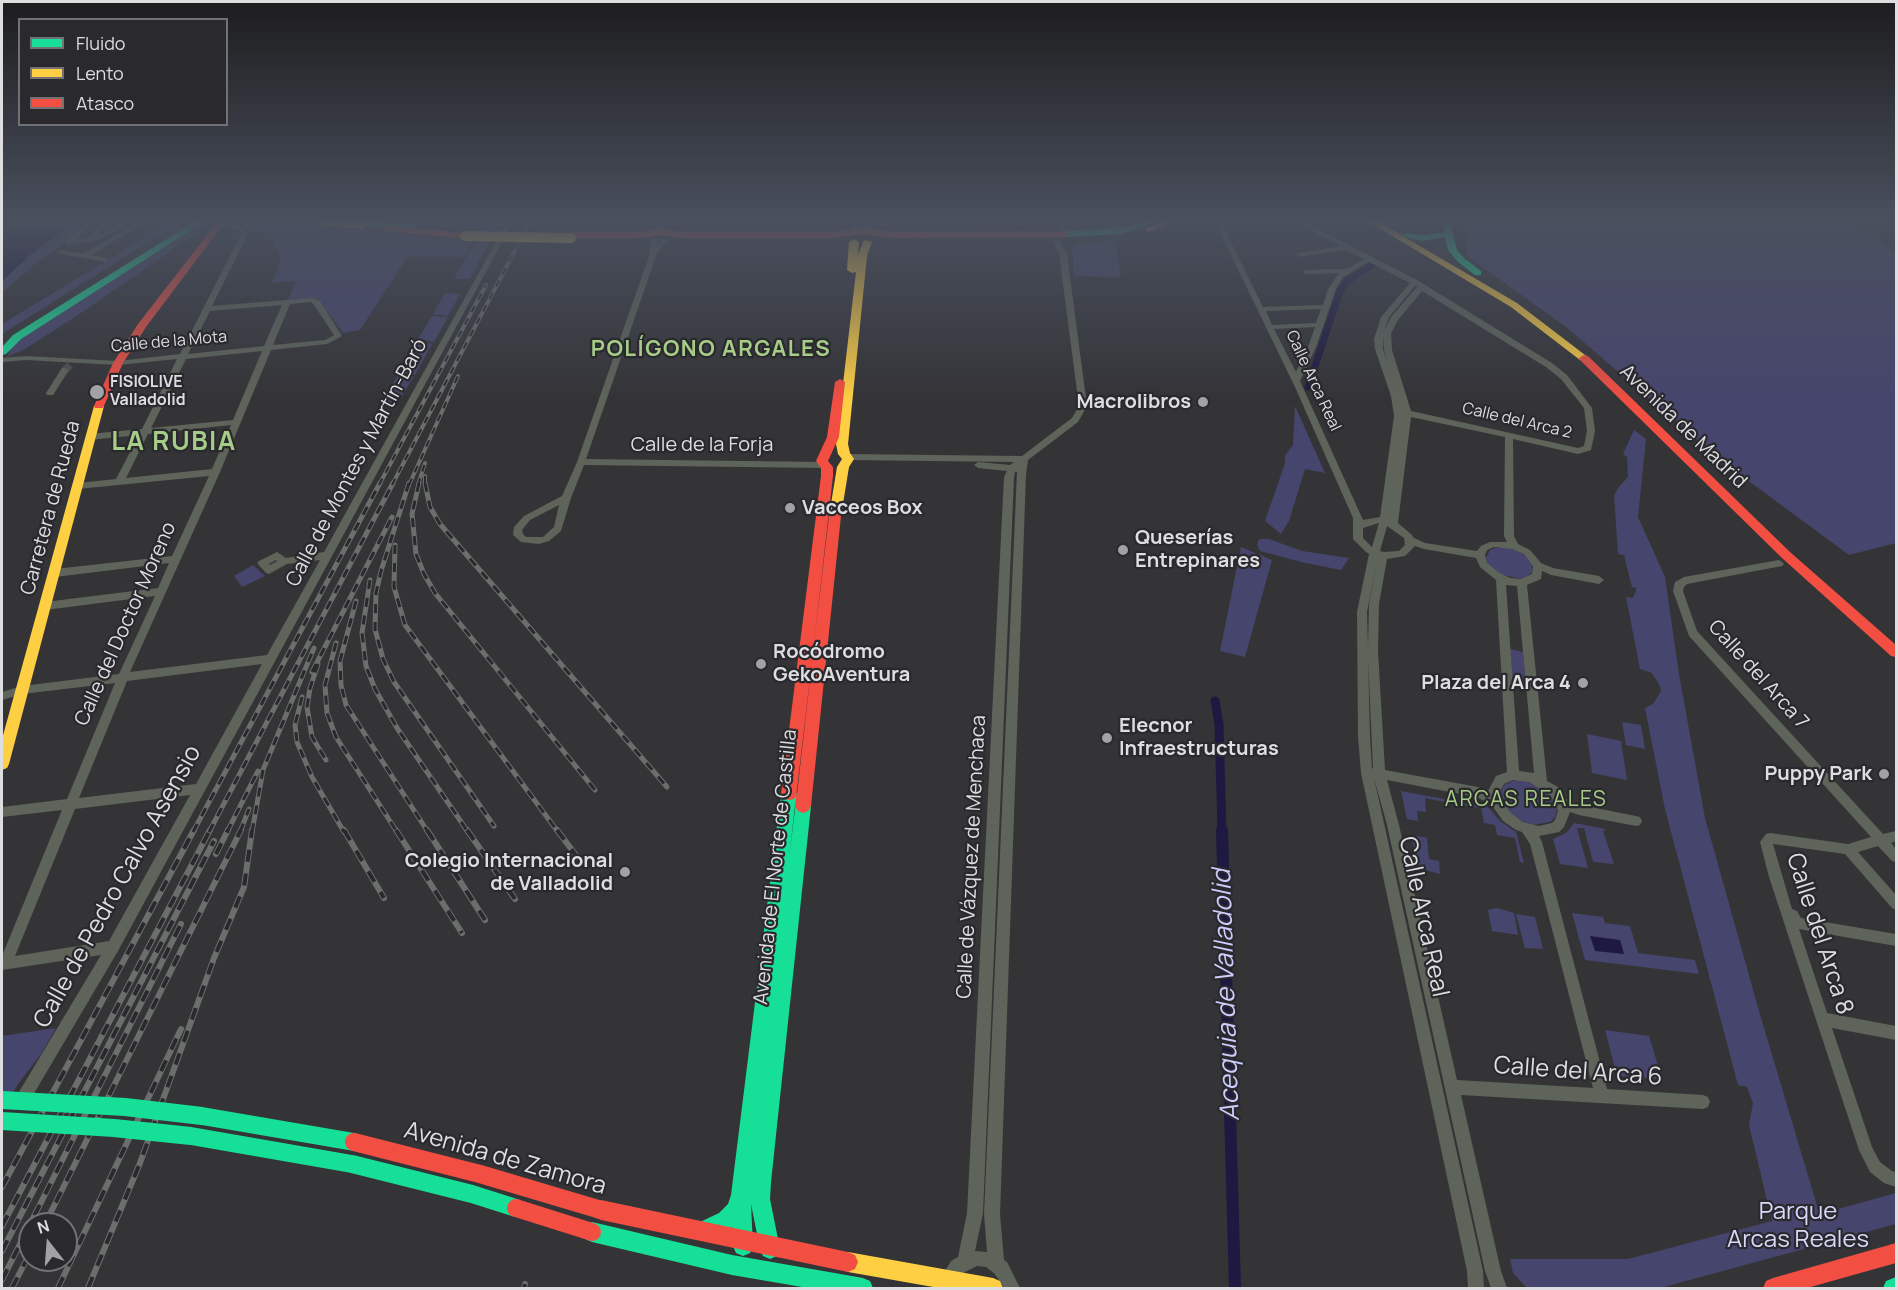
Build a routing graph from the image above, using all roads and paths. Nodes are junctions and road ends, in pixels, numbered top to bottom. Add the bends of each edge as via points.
1 (89, 282) edge
2 (94, 282) edge
3 (104, 282) edge
4 (175, 282) edge
5 (222, 282) edge
6 (477, 282) edge
7 (644, 282) edge
8 (852, 282) edge
9 (860, 282) edge
10 (1067, 282) edge
11 (1248, 282) edge
12 (1340, 282) edge
13 (1415, 282) edge
14 (1478, 282) edge
15 (1487, 282) edge
16 (1493, 282) edge
17 (1418, 284) junction
18 (287, 302) junction
19 (1326, 307) junction
20 (209, 309) junction
21 (1261, 309) junction
22 (1551, 324) junction
23 (1319, 325) junction
24 (1269, 327) junction
25 (2, 338) edge
26 (268, 348) junction
27 (2, 352) edge
28 (184, 356) junction
29 (2, 360) edge
30 (118, 363) junction
31 (70, 365) junction
32 (1296, 381) junction
33 (50, 393) dead end
34 (1407, 413) junction
35 (235, 422) junction
36 (146, 431) junction
37 (1509, 435) junction
38 (89, 437) junction
39 (582, 459) junction
40 (826, 461) junction
41 (845, 461) junction
42 (1019, 466) junction
43 (215, 472) junction
44 (119, 482) junction
45 (78, 486) junction
46 (566, 498) junction
47 (1361, 522) junction
48 (1388, 522) junction
49 (1510, 542) junction
50 (1410, 544) junction
51 (1379, 554) junction
52 (328, 555) junction
53 (1480, 557) junction
54 (176, 559) junction
55 (285, 561) dead end
56 (1779, 564) dead end
57 (1538, 568) junction
58 (55, 573) junction
59 (1501, 579) junction
60 (1599, 580) dead end
61 (1522, 583) junction
62 (162, 591) junction
63 (45, 606) junction
64 (1896, 640) edge
65 (1896, 652) edge
66 (271, 659) junction
67 (123, 677) junction
68 (22, 690) junction
69 (2, 696) edge
70 (2, 764) edge
71 (1373, 773) junction
72 (1513, 775) junction
73 (1541, 781) junction
74 (200, 789) junction
75 (1495, 795) junction
76 (69, 805) junction
77 (1563, 807) junction
78 (2, 812) edge
79 (1636, 821) dead end
80 (1534, 834) junction
81 (1896, 836) edge
82 (1881, 840) junction
83 (1848, 849) junction
84 (1896, 857) edge
85 (1784, 902) junction
86 (1896, 904) edge
87 (1896, 940) edge
88 (113, 947) junction
89 (3, 964) edge
90 (1823, 1019) junction
91 (1896, 1033) edge
92 (1451, 1087) junction
93 (1602, 1096) junction
94 (2, 1100) edge
95 (1703, 1102) dead end
96 (2, 1121) edge
97 (2, 1136) edge
98 (1896, 1179) edge
99 (741, 1196) junction
100 (700, 1232) junction
101 (742, 1240) junction
102 (770, 1247) junction
103 (1896, 1253) edge
104 (965, 1262) junction
105 (996, 1264) junction
106 (747, 1268) junction
107 (771, 1272) junction
108 (948, 1284) edge
109 (864, 1288) edge
110 (993, 1288) edge
111 (1012, 1288) edge
112 (1476, 1288) edge
113 (1498, 1288) edge
114 (1773, 1288) edge

1 - 25 main road
2 - 25 main road
3 - 27 main road via 17,337
4 - 30 main road, Carretera de Rueda
5 - 20 street
6 - 52 street, Calle de Montes y Martín-Baró
7 - 39 street
8 - 40 main road, Avenida de El Norte de Castilla via 833,436
9 - 41 main road, Avenida de El Norte de Castilla via 842,444
10 - 42 street via 1083,406 1075,420
11 - 21 street, Calle Arca Real
12 - 19 street
13 - 17 street
14 - 65 main road, Avenida de Madrid via 1586,360 1786,555
15 - 22 main road, Avenida de Madrid
16 - 22 main road, Avenida de Madrid
17 - 34 street via 1387,333 1388,350
17 - 37 street, Calle del Arca 2 via 1549,365 1564,377 1588,408 1591,430 1584,451
17 - 48 street via 1385,317 1378,339 1398,417
18 - 20 street
18 - 26 street, Calle del Doctor Moreno
18 - 26 street, Calle de la Mota via 312,300 338,334 337,338
19 - 21 street
19 - 23 street
20 - 28 street
21 - 24 street, Calle Arca Real
22 - 64 main road, Avenida de Madrid via 1607,371 1786,543
23 - 24 street
23 - 32 street
24 - 32 street, Calle Arca Real
26 - 28 street, Calle de la Mota
26 - 35 street, Calle del Doctor Moreno
28 - 30 street, Calle de la Mota
28 - 36 street
29 - 31 street, Calle de la Mota via 26,358
30 - 31 street, Calle de la Mota
30 - 38 main road, Carretera de Rueda
31 - 33 street
32 - 47 street, Calle Arca Real
34 - 37 street, Calle del Arca 2
34 - 48 street
35 - 36 street
35 - 43 street, Calle del Doctor Moreno
36 - 38 street
36 - 44 street
37 - 49 street
38 - 45 main road, Carretera de Rueda
39 - 40 street, Calle de la Forja
39 - 46 street
40 - 41 main road via 837,452
40 - 99 main road, Avenida de El Norte de Castilla
41 - 42 street
41 - 42 street
41 - 102 main road, Avenida de El Norte de Castilla via 838,489 761,1182 760,1199
42 - 104 street, Calle de Vázquez de Menchaca via 1009,477 975,1213
42 - 105 street, Calle de Vázquez de Menchaca via 992,1214
43 - 44 street
43 - 54 street, Calle del Doctor Moreno
44 - 45 street
45 - 58 main road, Carretera de Rueda
46 - 46 street via 520,523 518,535 531,541 555,533
47 - 48 street
47 - 51 street, Calle Arca Real via 1358,539
48 - 50 street via 1404,531
48 - 51 street, Calle Arca Real
49 - 53 street via 1488,545
49 - 57 street via 1532,556
50 - 51 street via 1402,554
50 - 53 street
51 - 71 street, Calle Arca Real via 1374,604
52 - 55 street
52 - 66 street, Calle de Montes y Martín-Baró
53 - 59 street via 1487,571
54 - 58 street
54 - 62 street, Calle del Doctor Moreno
56 - 82 street, Calle del Arca 7 via 1684,581 1678,591 1690,626
57 - 60 street
57 - 61 street via 1533,579
58 - 63 main road, Carretera de Rueda
59 - 61 street
59 - 72 street
61 - 73 street
62 - 63 street
62 - 67 street, Calle del Doctor Moreno
63 - 68 main road, Carretera de Rueda
66 - 67 street
66 - 74 street, Calle de Pedro Calvo Asensio
67 - 68 street
67 - 76 street, Calle del Doctor Moreno
68 - 69 street
68 - 70 main road, Carretera de Rueda
71 - 75 street
71 - 92 street, Calle Arca Real
71 - 112 street, Calle Arca Real
72 - 73 street
72 - 75 street via 1500,780
73 - 77 street via 1554,791
74 - 76 street
74 - 88 street, Calle de Pedro Calvo Asensio
75 - 80 street via 1507,817
76 - 78 street
76 - 89 street, Calle del Doctor Moreno
77 - 79 street
77 - 80 street via 1560,823
80 - 93 street
81 - 82 street, Calle del Arca 8
82 - 83 street, Calle del Arca 8
82 - 84 street, Calle del Arca 7
83 - 85 street, Calle del Arca 8 via 1770,838 1766,842
83 - 86 street
85 - 87 street via 1797,923
85 - 90 street, Calle del Arca 8
88 - 89 street
88 - 97 street, Calle de Pedro Calvo Asensio
90 - 91 street
90 - 98 street, Calle del Arca 8 via 1866,1150 1875,1167
92 - 93 street, Calle del Arca 6
92 - 113 street, Calle Arca Real
93 - 95 street, Calle del Arca 6
94 - 100 main road, Avenida de Zamora, bridge via 202,1116 350,1140 601,1210
96 - 106 main road, Avenida de Zamora, bridge via 191,1136 352,1164 472,1194 592,1232
99 - 100 main road, Avenida de El Norte de Castilla via 726,1220
99 - 101 main road, Avenida de El Norte de Castilla
100 - 101 main road, Avenida de Zamora
101 - 102 main road, Avenida de Zamora
101 - 106 main road, Avenida de El Norte de Castilla
102 - 107 main road, Avenida de El Norte de Castilla
102 - 108 main road, Avenida de Zamora
103 - 114 main road
104 - 105 street via 977,1258
104 - 108 street via 957,1267
105 - 111 street
106 - 107 main road, Avenida de Zamora
107 - 109 main road, Avenida de Zamora
108 - 110 main road, Avenida de Zamora

